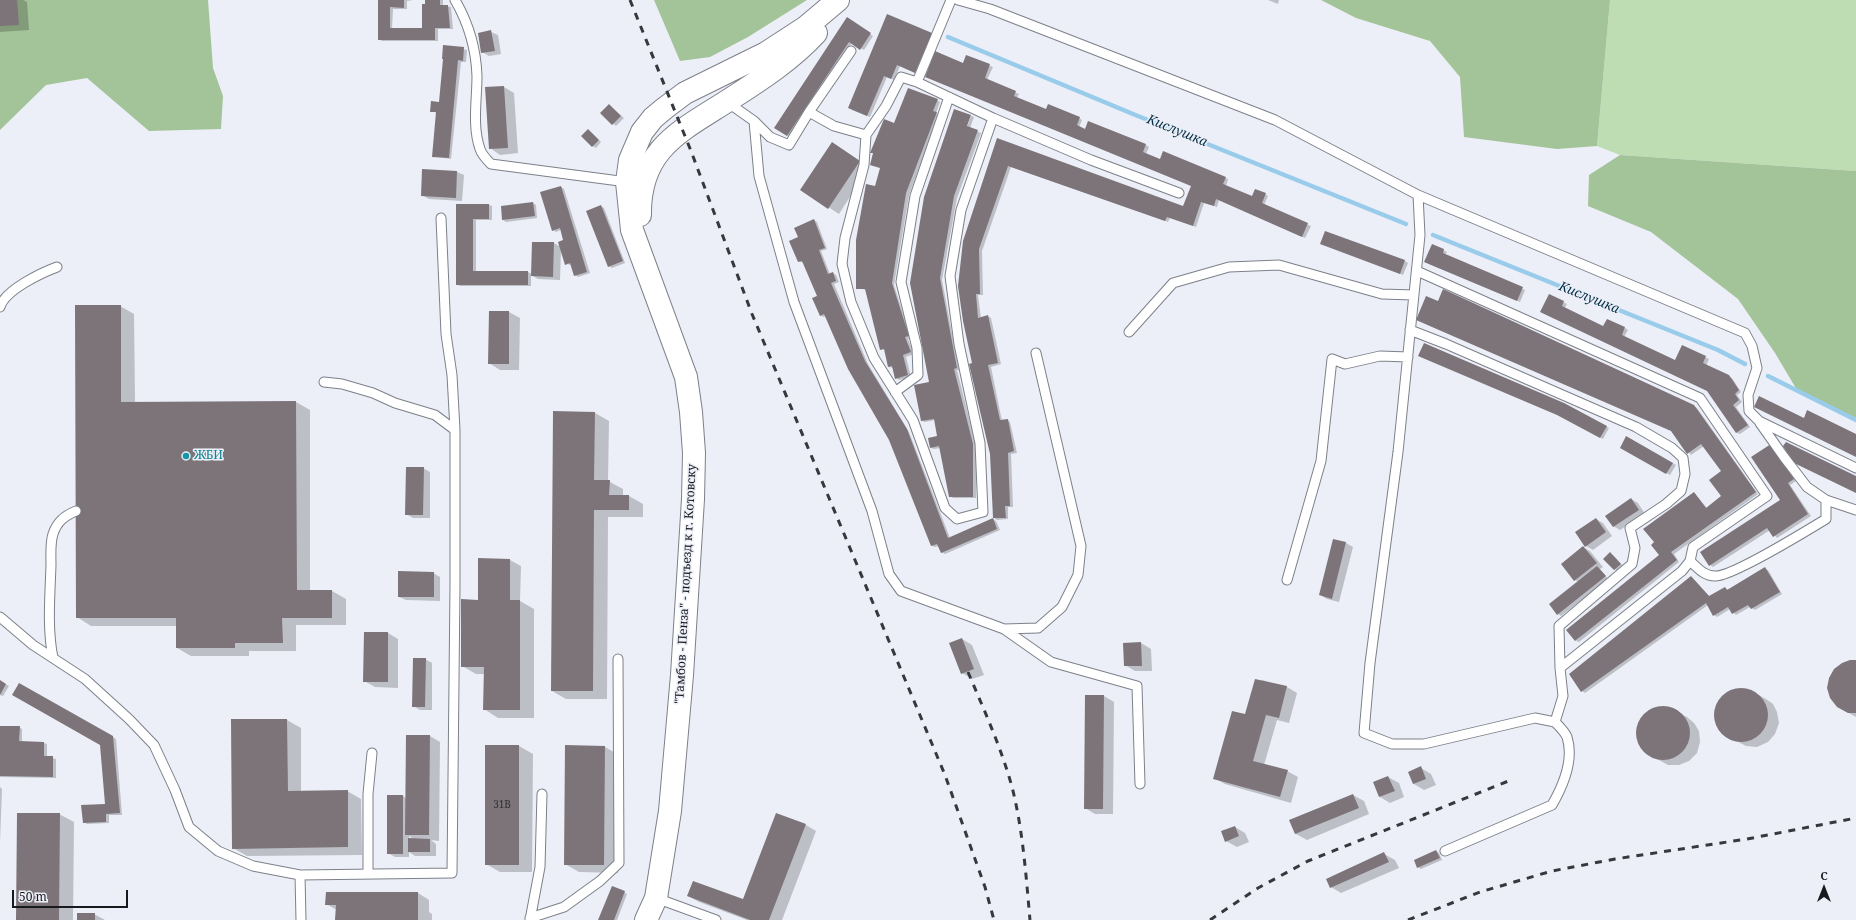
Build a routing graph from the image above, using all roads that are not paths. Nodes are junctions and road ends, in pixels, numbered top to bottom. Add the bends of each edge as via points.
1 (455, 0) edge
2 (838, 0) edge
3 (843, 0) edge
4 (951, 0) edge
5 (958, 0) edge
6 (851, 51) dead end
7 (917, 82) junction
8 (949, 97) junction
9 (727, 102) junction
10 (809, 112) junction
11 (993, 118) junction
12 (754, 121) junction
13 (866, 135) junction
14 (627, 182) junction
15 (1178, 193) dead end
16 (1418, 195) junction
17 (441, 218) dead end
18 (641, 254) junction
19 (57, 267) dead end
20 (1417, 271) junction
21 (1414, 295) junction
22 (0, 307) edge
23 (1410, 330) junction
24 (1129, 332) dead end
25 (1036, 353) dead end
26 (1408, 357) junction
27 (324, 382) dead end
28 (896, 392) junction
29 (1759, 421) junction
30 (455, 430) junction
31 (1856, 468) edge
32 (1826, 500) junction
33 (1856, 510) edge
34 (76, 511) dead end
35 (1690, 561) junction
36 (1287, 580) dead end
37 (0, 617) edge
38 (1004, 629) junction
39 (53, 658) junction
40 (618, 659) dead end
41 (1560, 668) junction
42 (1556, 722) junction
43 (372, 753) dead end
44 (1140, 784) dead end
45 (542, 794) dead end
46 (1445, 851) dead end
47 (368, 874) junction
48 (300, 875) junction
49 (656, 898) junction
50 (530, 919) edge
51 (301, 920) edge
52 (646, 920) edge
53 (716, 920) edge

1 - 14 lane via 464,15 473,44 476,132 481,151 491,164
2 - 14 main road, "Тамбов - Пенза" - подъезд к г. Котовску via 806,27 766,53 685,93 653,118 642,132 630,160
3 - 9 main road, "Тамбов - Пенза" - подъезд к г. Котовску via 808,42
4 - 7 lane
5 - 16 lane via 990,9 1275,120
6 - 10 lane
7 - 8 lane
7 - 13 lane via 901,77 886,106
8 - 11 lane
8 - 28 lane via 915,196 900,282 917,348 918,375
9 - 12 lane
9 - 18 main road, "Тамбов - Пенза" - подъезд к г. Котовску via 676,134 663,146 651,164 643,182 640,201
10 - 12 lane via 790,145 770,137
10 - 13 lane via 834,126
11 - 15 lane via 1091,160
11 - 28 lane via 961,210 950,276 959,344 980,443 983,512 957,519 945,508 913,420
12 - 38 lane via 759,176 794,302 872,511 889,574 901,591
13 - 28 lane via 864,165 845,238 842,264 851,302 874,358
14 - 18 main road, "Тамбов - Пенза" - подъезд к г. Котовску via 632,230
16 - 20 lane via 1420,235
16 - 29 lane via 1745,333 1752,346 1757,368 1748,395 1749,411
17 - 30 lane via 446,334 452,375
18 - 49 main road, "Тамбов - Пенза" - подъезд к г. Котовску via 686,377 694,454 682,675 670,811
19 - 22 lane via 24,283 12,292
20 - 21 lane
20 - 35 lane via 1700,398 1767,496 1693,547
21 - 23 lane
21 - 24 lane via 1382,294 1279,265 1229,267 1173,283
23 - 26 lane
23 - 41 lane via 1636,427 1672,448 1683,458 1685,474 1681,491 1630,528 1635,548 1632,564 1559,626
25 - 38 lane via 1080,546 1078,575 1062,607 1038,628
26 - 36 lane via 1380,356 1345,364 1332,359 1321,461
26 - 42 lane via 1370,662 1364,733 1392,744 1424,744 1535,718
27 - 30 lane via 373,393 395,403 435,415
29 - 31 lane
29 - 32 lane via 1807,486
30 - 47 lane via 452,873
32 - 33 lane
32 - 35 lane via 1826,519 1740,568 1716,577 1703,574
34 - 39 lane via 66,515 59,522 52,535 49,623
35 - 41 lane via 1682,571
37 - 39 lane
38 - 44 lane via 1051,662 1137,686
39 - 48 lane via 85,679 154,745 189,827 218,851 253,866
40 - 50 lane via 619,862 600,881 564,907
41 - 42 lane via 1563,696
42 - 46 lane via 1567,737 1569,760 1560,790 1552,805
43 - 47 lane via 368,794
45 - 50 lane via 540,867
47 - 48 lane
48 - 51 lane
49 - 52 main road, "Тамбов - Пенза" - подъезд к г. Котовску
49 - 53 lane

